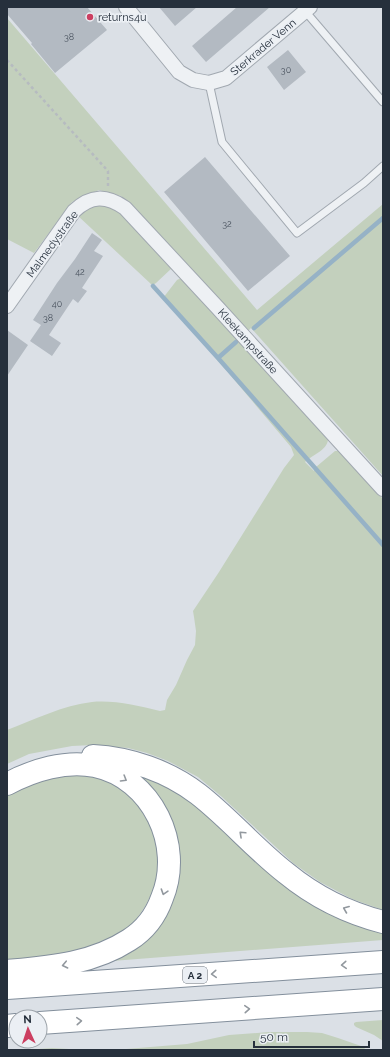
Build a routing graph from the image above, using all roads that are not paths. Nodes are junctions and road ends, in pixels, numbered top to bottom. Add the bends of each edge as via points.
1 (126, 7) edge
2 (308, 9) edge
3 (209, 83) junction
4 (383, 102) edge
5 (383, 166) edge
6 (108, 200) joint
7 (7, 306) edge
8 (383, 489) edge
9 (7, 773) edge
10 (7, 784) edge
11 (383, 922) edge
12 (383, 962) edge
13 (7, 971) edge
14 (7, 988) edge
15 (383, 999) edge
16 (48, 1023) edge

1 - 3 street via 179,72 194,80
2 - 3 street, Sterkrader Venn via 226,78
2 - 4 lane
3 - 5 lane via 222,142 297,234
6 - 7 street, Malmedystraße via 92,200 74,211
6 - 8 street, Kleekampstraße via 125,208
11 -> 9 highway via 347,910 309,890 286,874 197,794 180,782 149,768 107,757 70,755 46,759
10 -> 13 highway via 32,773 66,765 87,765 114,773 131,783 155,810 167,838 169,859 166,890 157,909 145,927 130,939 113,949 64,965
12 -> 14 highway, A 2
16 -> 15 highway

